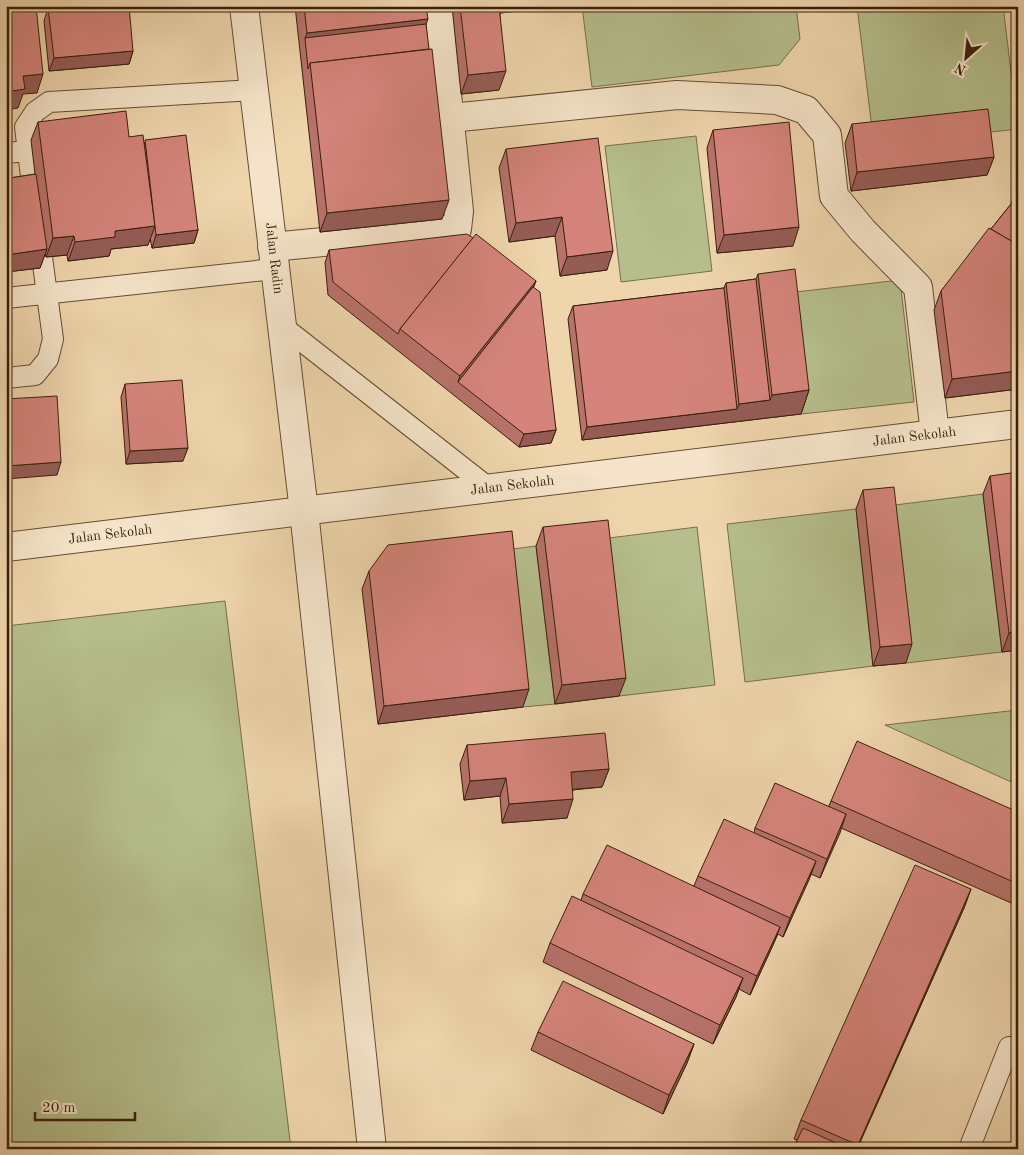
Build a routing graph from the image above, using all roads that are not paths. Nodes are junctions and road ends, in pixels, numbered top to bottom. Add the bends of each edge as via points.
1 (244, 6) edge
2 (438, 6) edge
3 (254, 90) junction
4 (451, 118) junction
5 (28, 150) junction
6 (6, 153) edge
7 (273, 258) junction
8 (46, 294) junction
9 (6, 298) edge
10 (281, 325) junction
11 (6, 378) edge
12 (1018, 424) edge
13 (935, 434) junction
14 (489, 488) junction
15 (304, 511) junction
16 (6, 547) edge
17 (1009, 1047) dead end
18 (372, 1149) edge
19 (969, 1149) edge

1 - 3 street, Jalan Radin
2 - 4 street
3 - 5 lane via 49,102 34,112 25,127
3 - 7 street, Jalan Radin
4 - 7 street via 459,211 457,229
4 - 13 street via 677,95 777,100 806,110 827,135 834,196 918,287
5 - 6 lane
5 - 8 lane
7 - 8 lane
7 - 10 street, Jalan Radin
8 - 9 lane
8 - 11 lane via 53,339 48,360 35,375
10 - 14 lane
10 - 15 street, Jalan Radin
12 - 13 street, Jalan Sekolah
13 - 14 street, Jalan Sekolah
14 - 15 street, Jalan Sekolah
15 - 16 street, Jalan Sekolah
15 - 18 street, Jalan Radin
17 - 19 lane

